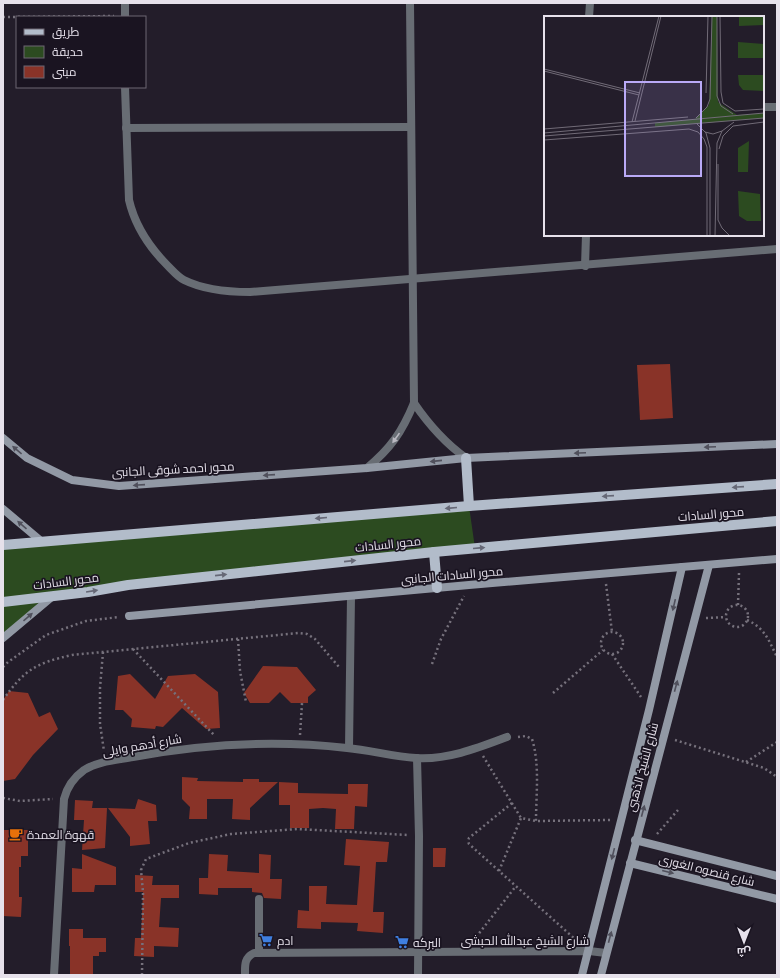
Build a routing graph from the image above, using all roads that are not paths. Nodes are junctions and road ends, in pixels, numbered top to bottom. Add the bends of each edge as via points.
1 (125, 3) edge
2 (410, 3) edge
3 (590, 3) edge
4 (125, 16) edge
5 (589, 16) edge
6 (125, 88) edge
7 (764, 107) edge
8 (777, 107) edge
9 (411, 127) junction
10 (126, 128) junction
11 (586, 236) edge
12 (777, 249) edge
13 (585, 266) junction
14 (413, 279) junction
15 (414, 404) junction
16 (3, 438) edge
17 (777, 444) edge
18 (466, 458) junction
19 (367, 468) junction
20 (777, 484) edge
21 (469, 506) junction
22 (3, 509) edge
23 (777, 521) edge
24 (41, 541) junction
25 (3, 545) edge
26 (434, 552) junction
27 (777, 559) edge
28 (709, 565) junction
29 (682, 567) junction
30 (438, 588) junction
31 (53, 596) junction
32 (351, 596) junction
33 (3, 602) edge
34 (129, 616) road end
35 (3, 638) edge
36 (507, 737) road end
37 (349, 748) junction
38 (417, 758) junction
39 (636, 840) junction
40 (630, 863) junction
41 (777, 876) edge
42 (260, 899) dead end
43 (777, 900) edge
44 (589, 951) junction
45 (418, 952) junction
46 (259, 953) junction
47 (606, 953) junction
48 (54, 975) edge
49 (245, 975) edge
50 (418, 975) edge
51 (582, 975) edge
52 (601, 975) edge

1 - 4 street
2 - 9 street
3 - 5 street
6 - 10 street
7 - 8 street
9 - 10 street
9 - 14 street
10 - 14 street via 129,200 133,216 158,256 183,280 214,290 250,292
11 - 13 street
12 - 13 street
13 - 14 street
14 - 15 street
15 - 18 street via 432,428
15 -> 19 street via 396,440
19 -> 16 street, محور احمد شوقى الجانبى via 119,486 72,480 27,458
17 -> 18 street
18 -> 19 street
18 - 21 main road
20 -> 21 main road, محور السادات
21 -> 24 main road, محور السادات
24 -> 22 street
26 -> 23 main road, محور السادات
24 - 25 main road, محور السادات
26 - 30 main road
31 -> 26 main road, محور السادات via 128,585
27 - 28 street, محور السادات الجانبى
28 - 29 street, محور السادات الجانبى
39 -> 28 street, شارع الشيخ الذهبى
29 - 30 street, محور السادات الجانبى
29 -> 44 street, شارع الشيخ الذهبى
30 - 32 street, محور السادات الجانبى
31 - 33 main road, محور السادات
35 -> 31 street
32 - 34 street, محور السادات الجانبى
32 - 37 street
36 - 38 street, شارع أدهم وايلى via 447,756
37 - 38 street, شارع أدهم وايلى
37 - 48 street, شارع أدهم وايلى via 224,745 164,751 105,762 76,776 67,788 64,799
38 - 45 street
39 - 40 street, شارع الشيخ الذهبى
39 - 41 street, شارع قنصوه الغورى
40 -> 43 street, شارع قنصوه الغورى
47 -> 40 street, شارع الشيخ الذهبى
42 - 46 street
44 - 45 street, شارع الشيخ عبدالله الحبشى
44 - 47 street, شارع الشيخ عبدالله الحبشى
44 - 51 street, شارع الشيخ الذهبى
45 - 46 street, شارع الشيخ عبدالله الحبشى
45 - 50 street
46 - 49 street via 249,955 246,959
47 - 52 street, شارع الشيخ الذهبى

